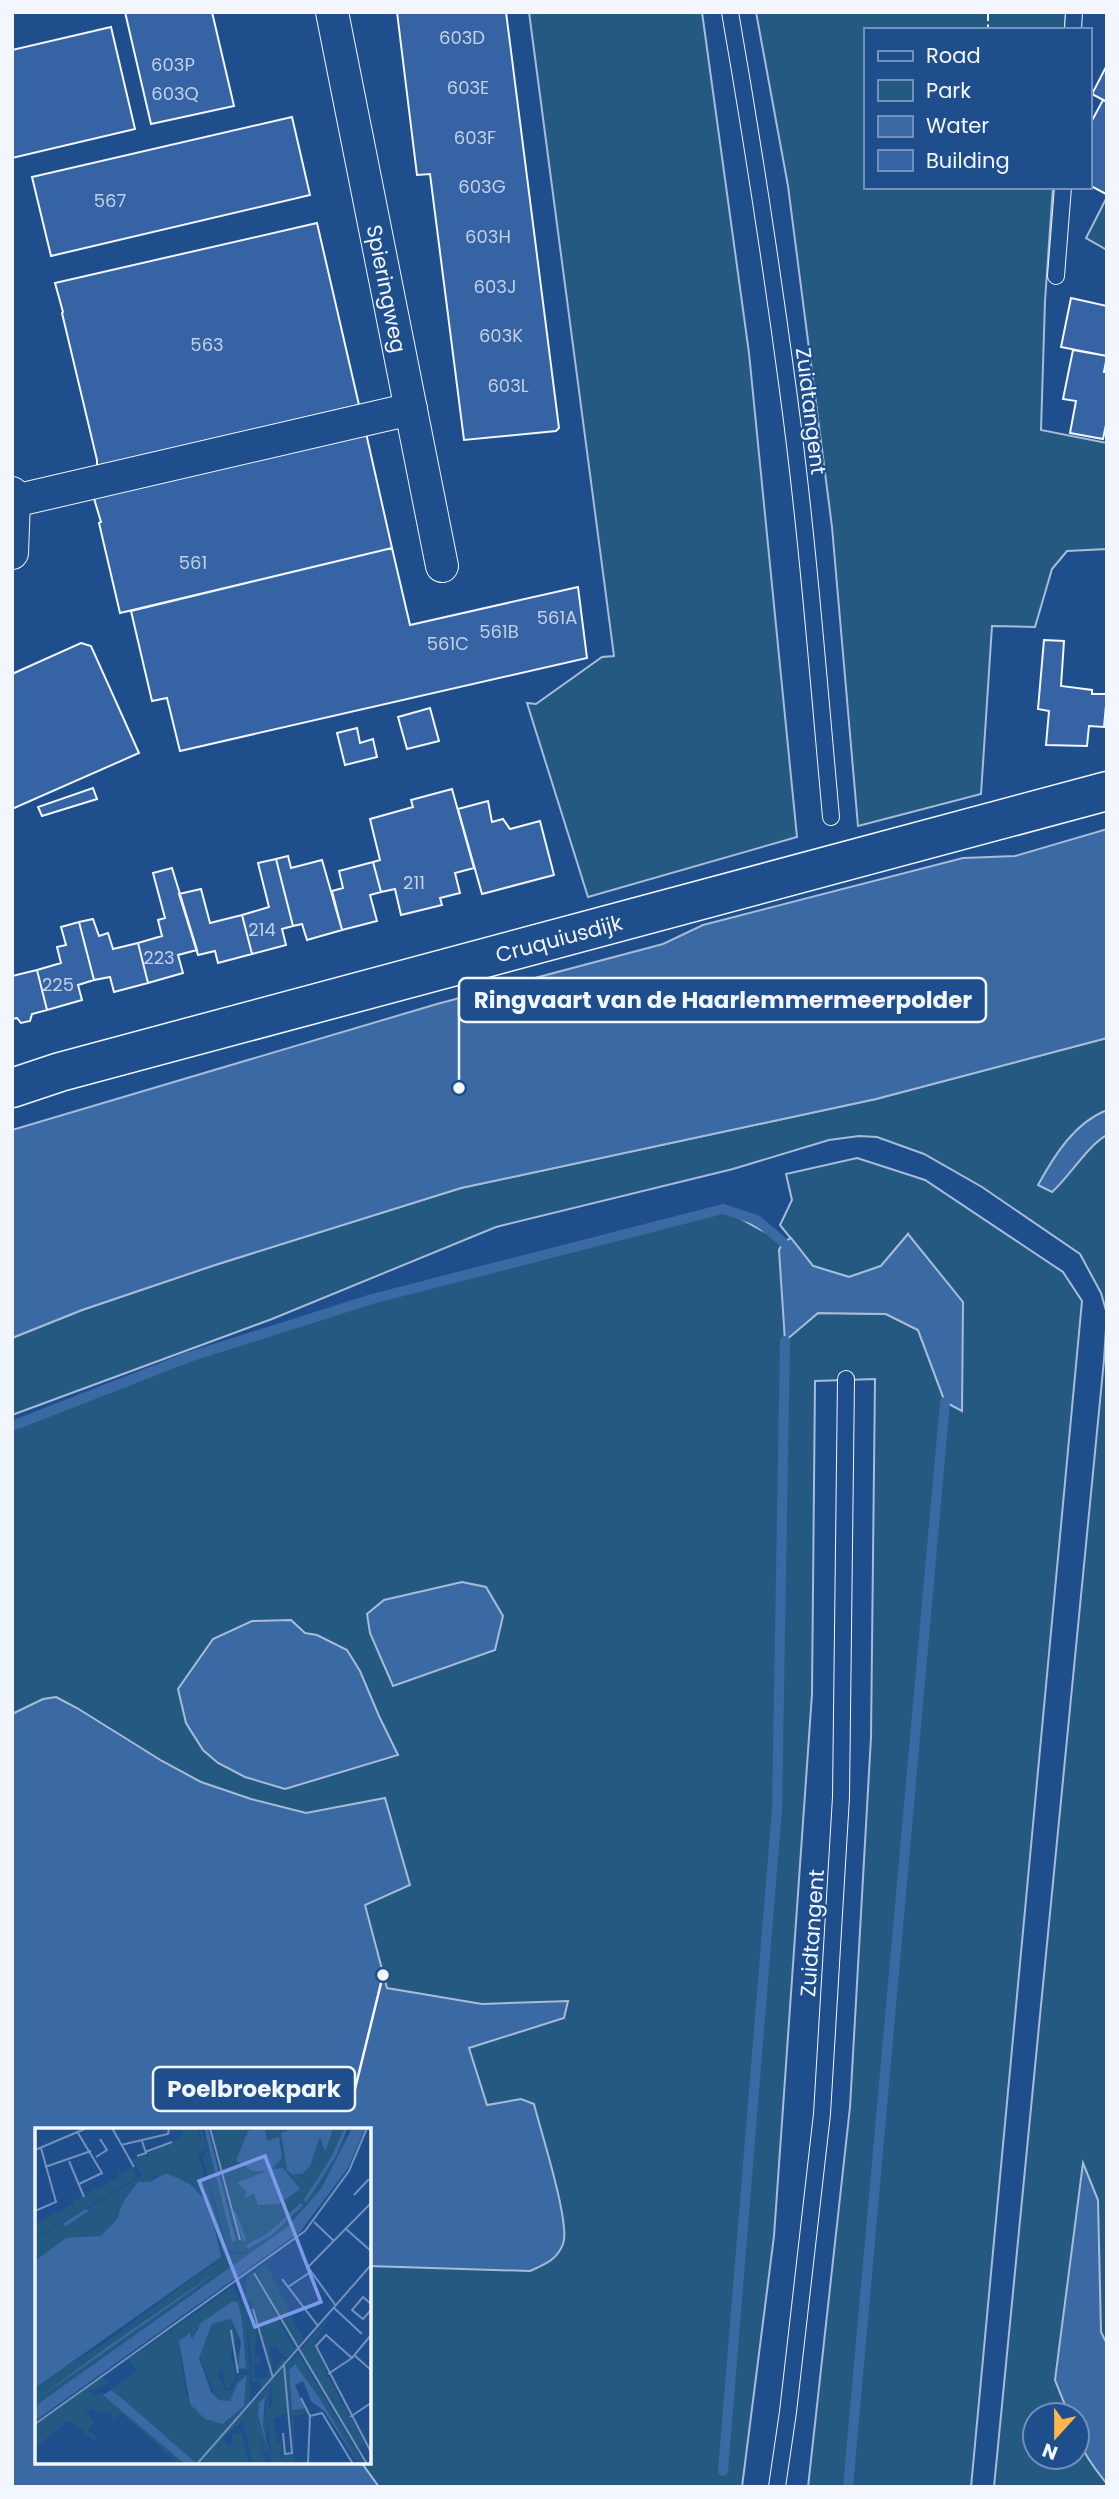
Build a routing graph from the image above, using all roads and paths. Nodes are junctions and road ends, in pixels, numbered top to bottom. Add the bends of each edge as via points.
1 (332, 12) edge
2 (730, 12) edge
3 (1062, 189) edge
4 (1056, 276) dead end
5 (411, 408) junction
6 (13, 497) edge
7 (12, 553) edge
8 (442, 566) dead end
9 (1107, 791) edge
10 (831, 817) dead end
11 (12, 1088) edge
12 (846, 1379) dead end
13 (777, 2487) edge

1 - 5 street, Spieringweg
2 - 10 lane, Zuidtangent via 788,391
3 - 4 lane
5 - 6 street
5 - 8 street, Spieringweg
6 - 7 street
9 - 11 street, Cruquiusdijk
12 - 13 lane, Zuidtangent via 841,1797 829,2003 820,2127

